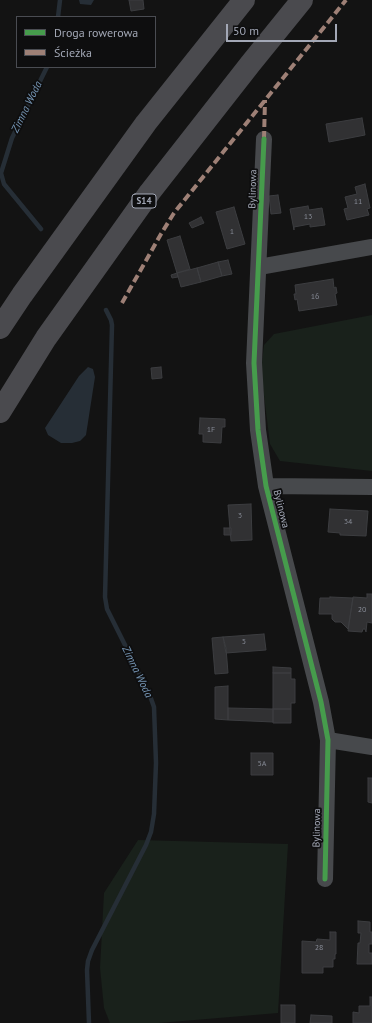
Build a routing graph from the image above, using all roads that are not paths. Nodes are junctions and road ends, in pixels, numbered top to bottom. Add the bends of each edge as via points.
1 (244, 0) edge
2 (302, 0) edge
3 (264, 139) dead end
4 (372, 247) edge
5 (259, 267) junction
6 (0, 328) edge
7 (0, 412) edge
8 (266, 486) junction
9 (372, 487) edge
10 (328, 740) junction
11 (372, 747) edge
12 (325, 879) dead end

1 - 6 highway via 146,124
2 - 7 highway, S14 via 150,192 46,338
3 - 5 street, Bylinowa
4 - 5 street
5 - 8 street, Bylinowa via 254,363 258,430
8 - 9 street
8 - 10 street, Bylinowa via 322,702
10 - 11 street
10 - 12 street, Bylinowa

